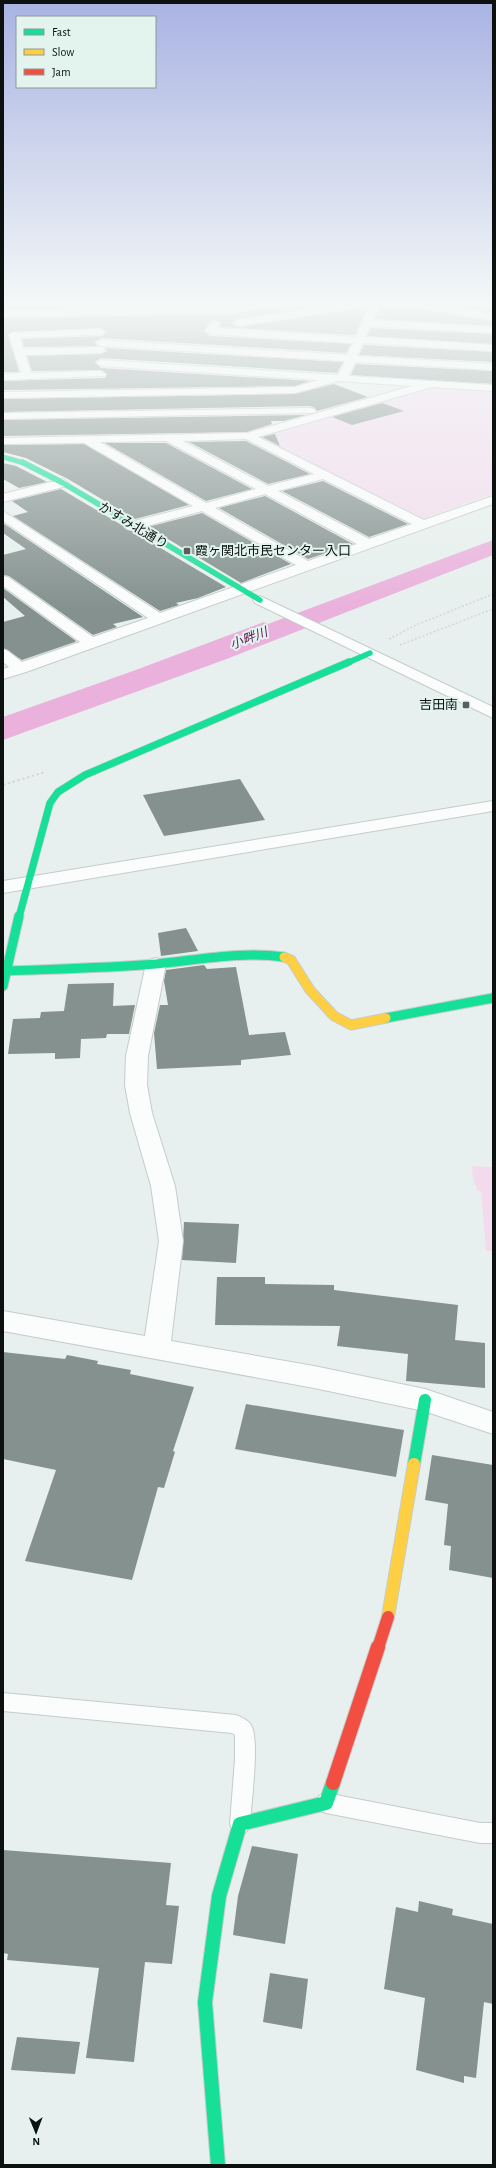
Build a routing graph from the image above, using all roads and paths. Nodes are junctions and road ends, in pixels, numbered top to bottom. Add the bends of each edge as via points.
1 (103, 407) edge
2 (349, 407) edge
3 (339, 410) junction
4 (103, 414) junction
5 (3, 416) edge
6 (248, 436) junction
7 (168, 437) junction
8 (86, 438) junction
9 (104, 438) junction
10 (27, 440) junction
11 (3, 441) edge
12 (3, 457) edge
13 (21, 462) junction
14 (324, 475) junction
15 (62, 483) junction
16 (267, 490) junction
17 (3, 498) edge
18 (493, 500) edge
19 (206, 507) junction
20 (3, 515) edge
21 (423, 525) junction
22 (132, 526) junction
23 (368, 544) junction
24 (307, 566) junction
25 (3, 580) edge
26 (242, 591) junction
27 (493, 594) edge
28 (260, 600) joint
29 (493, 609) edge
30 (158, 618) junction
31 (91, 643) junction
32 (368, 653) junction
33 (3, 654) edge
34 (21, 668) junction
35 (3, 674) edge
36 (493, 713) edge
37 (493, 806) edge
38 (27, 883) junction
39 (3, 887) edge
40 (156, 964) junction
41 (6, 970) junction
42 (3, 984) edge
43 (493, 998) edge
44 (3, 1321) edge
45 (157, 1348) junction
46 (425, 1400) junction
47 (493, 1423) edge
48 (3, 1702) edge
49 (326, 1803) junction
50 (240, 1824) junction
51 (493, 1833) edge
52 (218, 2165) edge

1 - 4 street
2 - 3 street
3 - 4 street
3 - 6 street
4 - 5 street
4 - 9 street
6 - 7 street
6 - 14 street
7 - 9 street
7 - 16 street
8 - 9 street
8 - 10 street
8 - 19 street
10 - 11 street
10 - 13 street
12 - 13 street, かすみ北通り
13 - 15 street, かすみ北通り
14 - 16 street
14 - 21 street
15 - 17 street
15 - 22 street, かすみ北通り
16 - 19 street
16 - 23 street
18 - 21 street
19 - 22 street
19 - 24 street
20 - 30 street
21 - 23 street
22 - 26 street, かすみ北通り
23 - 24 street
24 - 26 street
25 - 31 street
26 - 28 street, かすみ北通り
26 - 30 street
27 - 32 path via 416,625
28 - 32 street
29 - 32 path
30 - 31 street
31 - 34 street
32 - 36 street
32 - 38 street via 92,772 58,792 50,803
33 - 34 street
34 - 35 street
37 - 38 street
38 - 39 street
38 - 41 street
40 - 41 street
40 - 43 street via 209,957 264,954 282,956 291,960 310,990 334,1016 351,1024
40 - 45 street via 137,1056 136,1085 141,1112 163,1186 171,1241
41 - 42 street
44 - 45 street
45 - 46 street
46 - 47 street
46 - 49 street via 388,1619
48 - 50 lane via 236,1724 244,1730 245,1759
49 - 50 street
49 - 51 lane via 480,1833
50 - 52 street via 219,1896 205,2002

